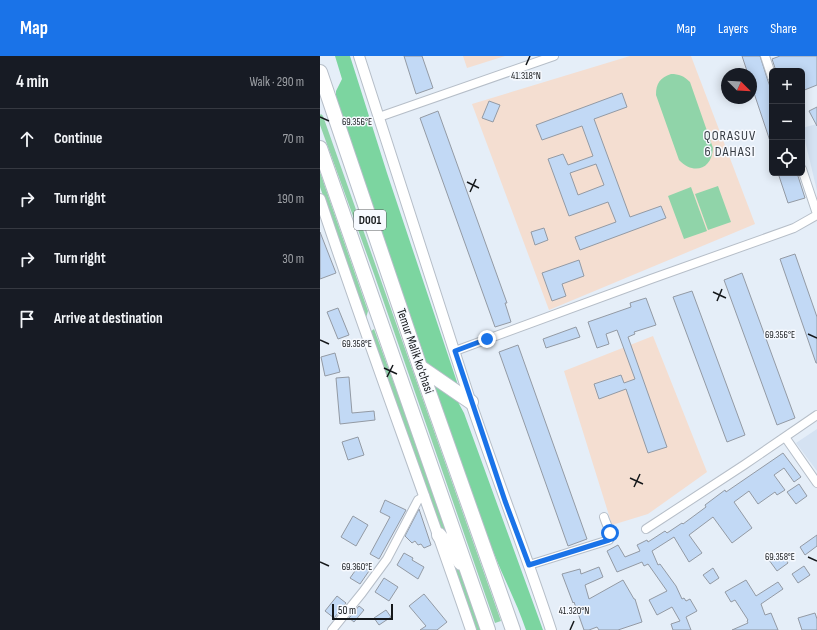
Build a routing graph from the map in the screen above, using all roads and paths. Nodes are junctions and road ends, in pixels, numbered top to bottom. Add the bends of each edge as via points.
1 (359, 56) edge
2 (554, 56) edge
3 (765, 56) edge
4 (769, 68) edge
5 (320, 72) edge
6 (325, 102) edge
7 (379, 116) junction
8 (320, 148) edge
9 (805, 176) edge
10 (320, 199) edge
11 (817, 215) edge
12 (455, 351) junction
13 (420, 367) junction
14 (471, 402) junction
15 (817, 415) edge
16 (785, 437) junction
17 (817, 483) edge
18 (425, 496) junction
19 (604, 517) dead end
20 (646, 529) dead end
21 (439, 535) junction
22 (529, 565) junction
23 (468, 571) junction
24 (332, 630) edge
25 (471, 630) edge
26 (488, 630) edge
27 (512, 630) edge
28 (551, 630) edge

1 - 7 street
2 - 7 street
3 - 4 street
5 - 6 highway, Temur Malik ko'chasi / D001
6 - 13 highway, Temur Malik ko'chasi / D001
7 - 12 street
8 - 23 highway, Temur Malik ko'chasi / D001
9 - 11 street
10 - 18 street
11 - 12 street via 794,228
12 - 14 street
13 - 14 highway
13 - 27 highway, Temur Malik ko'chasi / D001
14 - 22 street
15 - 16 street
16 - 17 street
16 - 20 street
18 - 21 street
18 - 24 street via 418,500 387,559
19 - 22 street via 610,533 609,540
21 - 23 highway
21 - 25 street
22 - 28 street
23 - 26 highway, Temur Malik ko'chasi / D001

